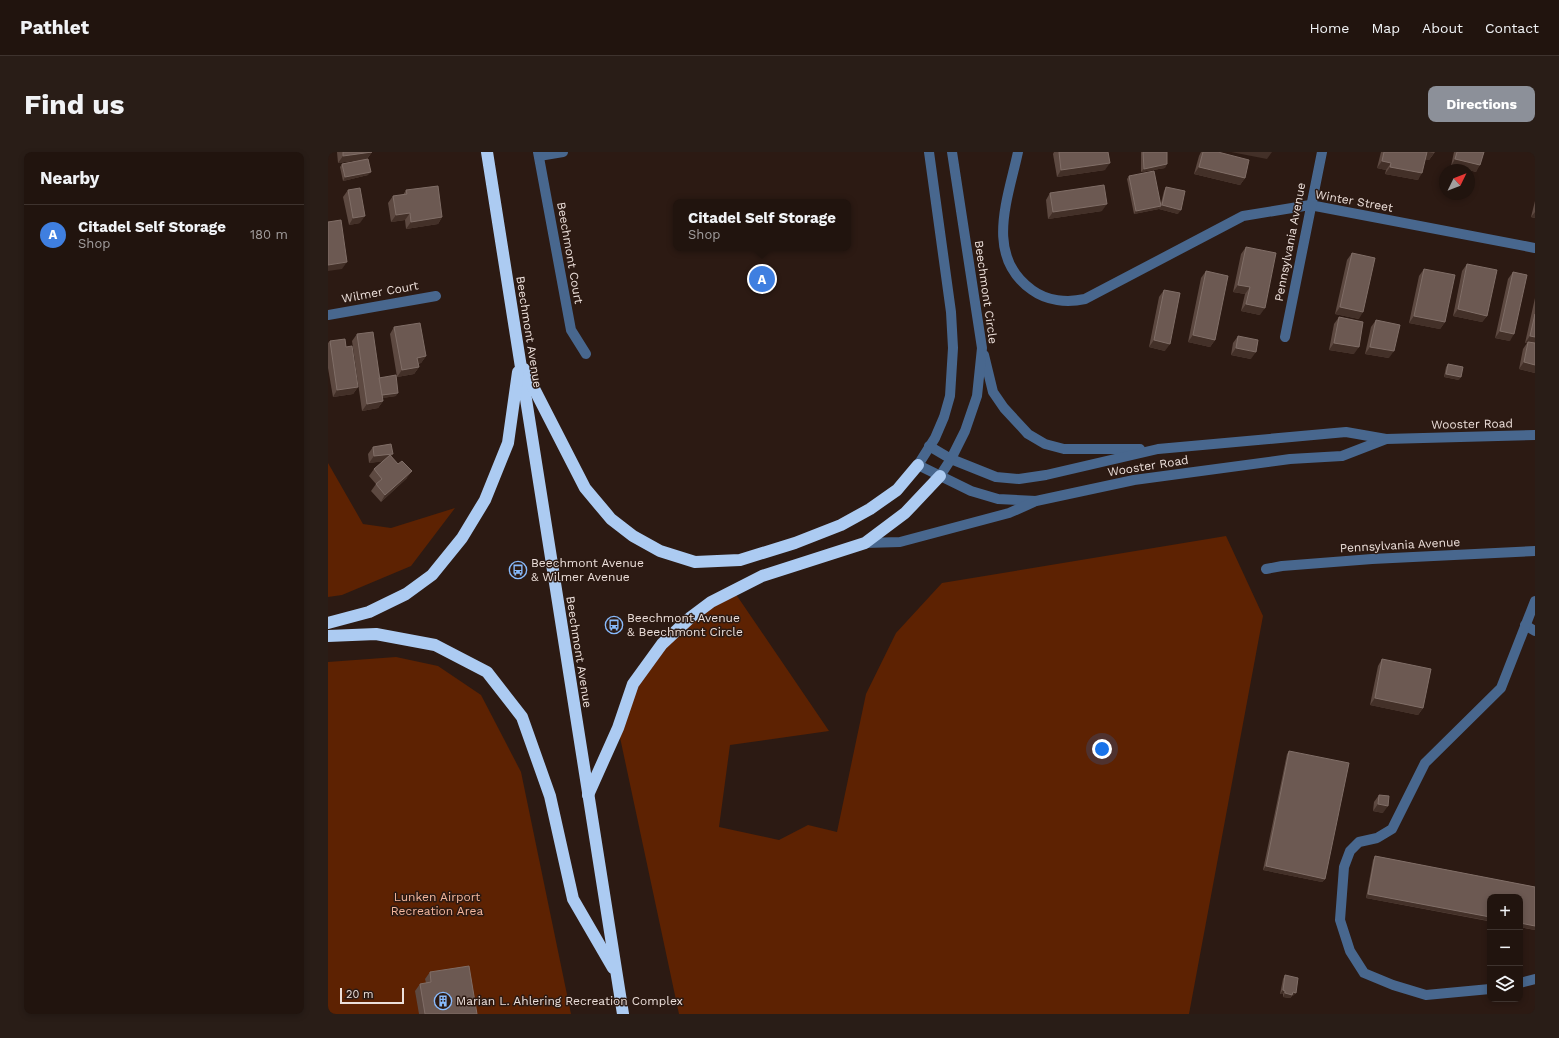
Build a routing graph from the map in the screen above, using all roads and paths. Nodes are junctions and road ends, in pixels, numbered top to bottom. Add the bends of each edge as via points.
1 (487, 152) edge
2 (563, 152) edge
3 (929, 152) edge
4 (952, 152) edge
5 (1018, 152) edge
6 (1322, 152) edge
7 (539, 154) edge
8 (1310, 205) junction
9 (1535, 248) edge
10 (436, 296) dead end
11 (328, 315) edge
12 (1284, 337) dead end
13 (982, 348) junction
14 (586, 354) dead end
15 (519, 359) junction
16 (1535, 435) edge
17 (1386, 439) junction
18 (929, 446) junction
19 (1158, 449) junction
20 (951, 459) junction
21 (918, 465) junction
22 (940, 476) junction
23 (1036, 501) junction
24 (865, 543) junction
25 (1535, 551) edge
26 (1266, 569) dead end
27 (1535, 601) edge
28 (328, 623) edge
29 (1526, 625) junction
30 (1535, 631) edge
31 (328, 636) edge
32 (588, 795) junction
33 (617, 974) junction
34 (1535, 979) edge
35 (1523, 982) edge
36 (1487, 989) edge
37 (623, 1014) edge

1 - 15 highway, Beechmont Avenue
2 - 7 street
3 - 18 street via 951,312 953,348 950,396 944,417
4 - 13 street, Beechmont Circle
5 - 8 street, Winter Street via 1002,226 1003,246 1017,278 1039,295 1058,301 1085,299 1243,216
6 - 8 street, Pennsylvania Avenue
7 - 14 street, Beechmont Court via 571,330
8 - 9 street, Winter Street
8 - 12 street, Pennsylvania Avenue
10 - 11 street, Wilmer Court
13 - 19 street via 993,392 1028,434 1045,444 1064,449
13 - 20 street, Beechmont Circle via 977,396 965,431
15 - 21 highway via 586,488 611,519 633,536 660,551 696,562 740,560 841,525 897,490
15 - 28 highway via 508,443 485,500 462,538 432,575 406,594 369,612
15 - 32 highway, Beechmont Avenue
16 - 17 street, Wooster Road
17 - 19 street, Wooster Road via 1346,432
17 - 23 street, Wooster Road via 1342,456 1290,459 1134,480
18 - 20 street, Wooster Road
18 - 21 street
19 - 20 street, Wooster Road via 1046,476 1019,479 996,477
20 - 22 street, Beechmont Circle
21 - 22 street, Wooster Road
22 - 23 street, Wooster Road via 971,491 998,499
22 - 24 highway via 905,513
23 - 24 street via 1009,513 900,542
24 - 32 highway via 762,576 711,602 691,616 662,644 633,684 618,728
25 - 26 street, Pennsylvania Avenue via 1372,559
27 - 29 street
29 - 30 street
29 - 36 street via 1501,688 1425,763 1392,829 1377,838 1359,842 1350,851 1344,867 1340,920 1350,951 1364,973 1426,995
31 - 33 highway via 376,634 435,645 487,672 522,717 550,796 573,899
32 - 33 highway, Beechmont Avenue
33 - 37 highway, Beechmont Avenue
34 - 35 street

